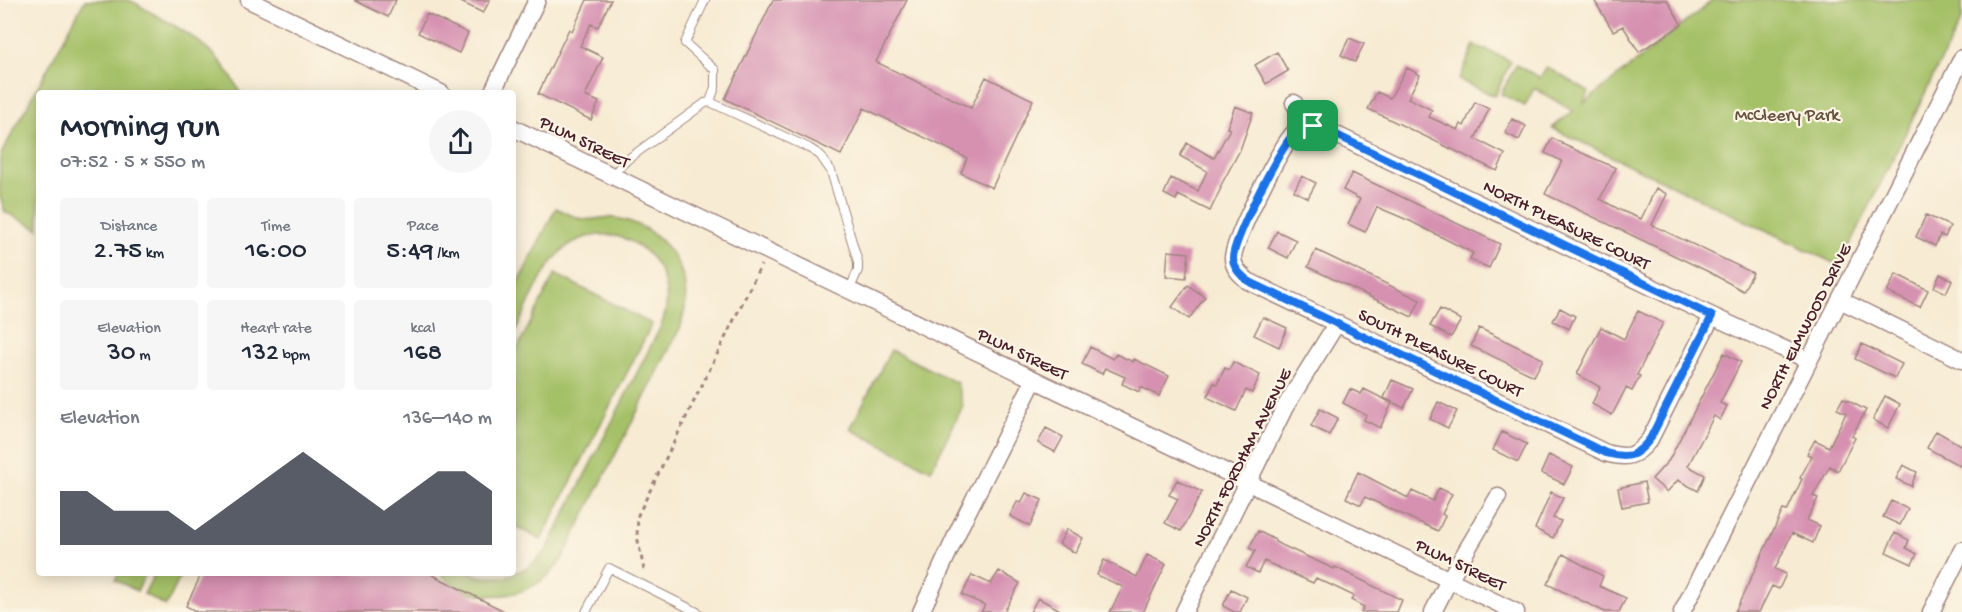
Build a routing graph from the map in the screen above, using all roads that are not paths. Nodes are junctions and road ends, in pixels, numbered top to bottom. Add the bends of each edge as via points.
1 (249, 0) edge
2 (537, 0) edge
3 (705, 0) edge
4 (1962, 58) edge
5 (435, 90) edge
6 (493, 90) edge
7 (710, 102) junction
8 (1294, 103) dead end
9 (1308, 127) junction
10 (516, 129) edge
11 (614, 177) junction
12 (849, 291) junction
13 (1840, 300) junction
14 (1712, 316) junction
15 (1337, 323) junction
16 (1808, 360) junction
17 (1962, 360) edge
18 (1034, 380) junction
19 (1248, 483) junction
20 (1498, 496) dead end
21 (1962, 550) edge
22 (1449, 580) junction
23 (586, 612) edge
24 (697, 612) edge
25 (921, 612) edge
26 (1184, 612) edge
27 (1433, 612) edge
28 (1516, 612) edge
29 (1682, 612) edge
30 (1931, 612) edge

1 - 5 street
2 - 6 street
3 - 7 lane via 685,43 715,70
4 - 13 street, NORTH ELMWOOD DRIVE
7 - 11 lane via 628,159
7 - 12 lane via 820,155 831,171 858,262
8 - 9 street
9 - 14 street, NORTH PLEASURE COURT via 1322,128
9 - 15 street, SOUTH PLEASURE COURT via 1296,131 1282,148 1235,247 1234,263 1248,281
10 - 11 street, PLUM STREET
11 - 12 street, PLUM STREET
12 - 18 street, PLUM STREET
13 - 16 street, NORTH ELMWOOD DRIVE
13 - 17 street
14 - 15 street, SOUTH PLEASURE COURT via 1650,439 1632,456 1619,457
14 - 16 street, NORTH PLEASURE COURT
15 - 19 street, NORTH FORDHAM AVENUE via 1285,407
16 - 29 street, NORTH ELMWOOD DRIVE
18 - 19 street, PLUM STREET
18 - 25 street
19 - 22 street, PLUM STREET
19 - 26 street, NORTH FORDHAM AVENUE
20 - 22 street
21 - 30 street
22 - 27 street
22 - 28 street, PLUM STREET
23 - 24 lane via 609,568

